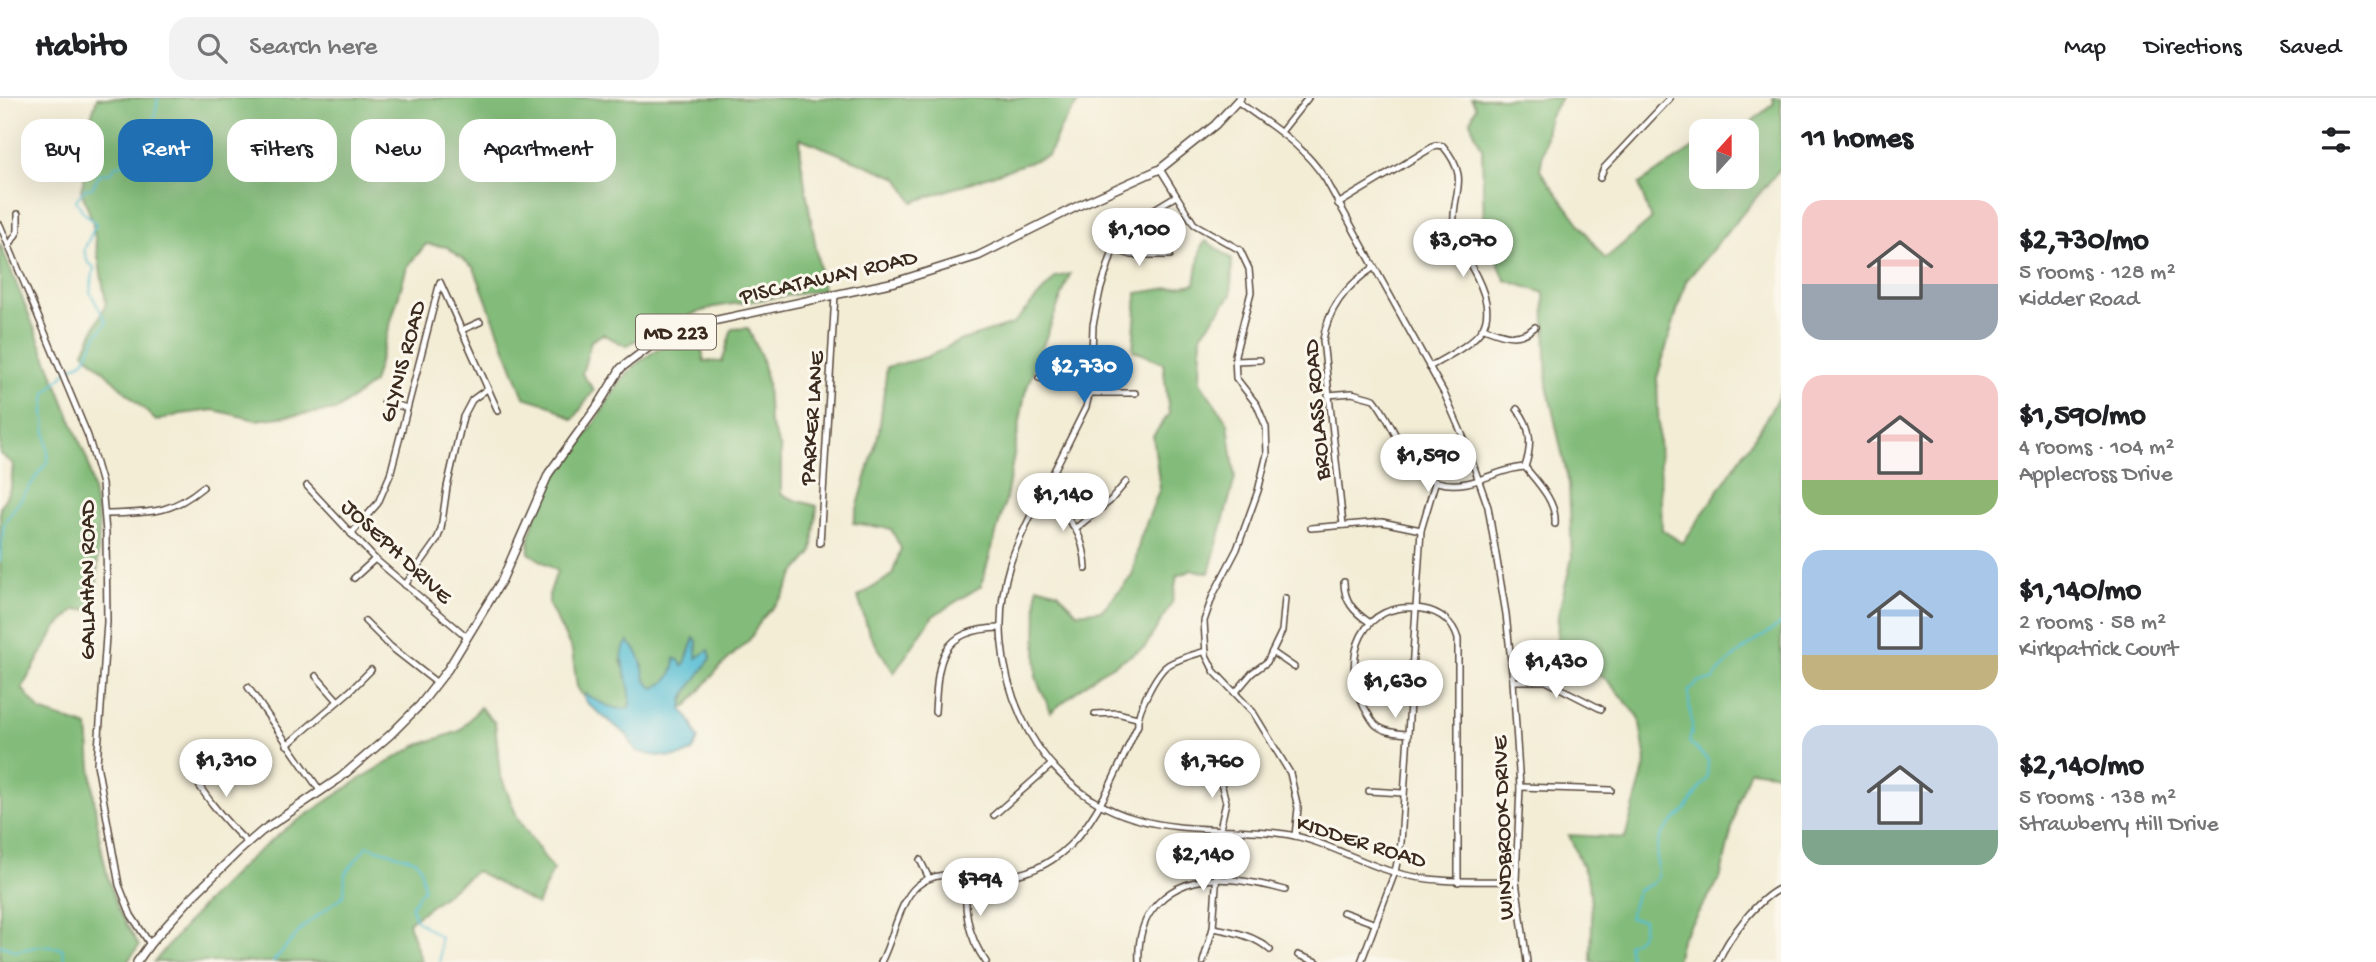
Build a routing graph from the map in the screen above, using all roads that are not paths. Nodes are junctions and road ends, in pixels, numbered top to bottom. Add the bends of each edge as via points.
1 (1308, 98) edge
2 (1670, 98) edge
3 (1239, 100) edge
4 (1281, 132) junction
5 (1160, 169) junction
6 (1600, 178) dead end
7 (1176, 196) junction
8 (1338, 204) junction
9 (18, 214) dead end
10 (0, 225) edge
11 (9, 246) junction
12 (1113, 248) junction
13 (1170, 255) dead end
14 (1373, 268) junction
15 (835, 295) junction
16 (480, 322) dead end
17 (1535, 327) dead end
18 (1484, 328) junction
19 (462, 330) junction
20 (1260, 360) dead end
21 (1235, 361) junction
22 (1429, 367) junction
23 (1039, 378) dead end
24 (487, 388) junction
25 (1090, 393) junction
26 (1135, 393) dead end
27 (1328, 395) junction
28 (384, 401) dead end
29 (407, 408) junction
30 (1517, 409) dead end
31 (498, 411) dead end
32 (1525, 467) junction
33 (1479, 480) junction
34 (1126, 482) dead end
35 (1435, 483) junction
36 (307, 486) dead end
37 (202, 487) dead end
38 (1040, 498) junction
39 (106, 514) junction
40 (1555, 524) dead end
41 (1343, 525) junction
42 (1076, 528) junction
43 (1311, 528) dead end
44 (1421, 530) junction
45 (351, 534) junction
46 (820, 543) dead end
47 (375, 559) junction
48 (1086, 569) dead end
49 (354, 578) dead end
50 (1343, 582) dead end
51 (405, 584) junction
52 (1285, 598) dead end
53 (1415, 608) junction
54 (365, 621) dead end
55 (1369, 622) junction
56 (1001, 628) junction
57 (467, 637) junction
58 (1206, 651) junction
59 (1272, 652) junction
60 (1294, 667) dead end
61 (371, 670) dead end
62 (316, 676) dead end
63 (1513, 681) junction
64 (437, 683) junction
65 (248, 688) dead end
66 (1235, 693) junction
67 (338, 701) junction
68 (1601, 709) dead end
69 (935, 712) dead end
70 (1095, 714) dead end
71 (1137, 718) junction
72 (1407, 734) junction
73 (287, 745) junction
74 (191, 752) dead end
75 (1051, 765) junction
76 (1213, 768) dead end
77 (1520, 787) junction
78 (1611, 790) dead end
79 (1369, 791) dead end
80 (321, 792) junction
81 (1403, 793) junction
82 (1099, 805) junction
83 (993, 815) dead end
84 (1220, 829) junction
85 (1295, 836) junction
86 (248, 843) junction
87 (920, 860) dead end
88 (1395, 872) junction
89 (968, 876) junction
90 (929, 878) junction
91 (1217, 879) junction
92 (1516, 881) junction
93 (1458, 882) junction
94 (1781, 888) edge
95 (1285, 890) dead end
96 (1343, 912) dead end
97 (1376, 924) junction
98 (1213, 928) junction
99 (150, 944) junction
100 (1270, 950) dead end
101 (1298, 955) dead end
102 (138, 962) edge
103 (880, 962) edge
104 (986, 962) edge
105 (1139, 962) edge
106 (1203, 962) edge
107 (1317, 962) edge
108 (1361, 962) edge
109 (1527, 962) edge
110 (1718, 962) edge

1 - 4 street
2 - 6 street
3 - 4 street, WINDBROOK DRIVE
3 - 5 main road, PISCATAWAY ROAD / MD 223
4 - 8 street, WINDBROOK DRIVE via 1317,166
5 - 7 street
5 - 15 main road, PISCATAWAY ROAD / MD 223 via 961,263
7 - 12 street, KIDDER ROAD via 1129,225
7 - 21 street via 1194,223 1240,250 1250,269 1251,292
8 - 14 street, WINDBROOK DRIVE
8 - 18 street via 1434,146 1444,147 1460,180 1454,230 1483,289 1487,304
9 - 11 street via 18,231
10 - 11 street, GALLAHAN ROAD
11 - 39 street, GALLAHAN ROAD via 97,464
12 - 13 street via 1132,254
12 - 25 street, KIDDER ROAD via 1093,325
14 - 22 street, WINDBROOK DRIVE
14 - 27 street, BROLASS ROAD via 1344,294 1325,326
15 - 46 street, PARKER LANE
15 - 57 main road, PISCATAWAY ROAD / MD 223 via 694,325 670,334 625,363 546,478 509,565
16 - 19 street
17 - 18 street via 1513,337
18 - 22 street via 1465,347
19 - 24 street, GLYNIS ROAD
19 - 29 street, GLYNIS ROAD via 440,282
20 - 21 street
21 - 58 street via 1236,378 1257,405 1266,427 1267,454 1237,549 1204,621
22 - 33 street, WINDBROOK DRIVE
23 - 25 street
24 - 31 street, GLYNIS ROAD
24 - 51 street via 472,400 463,417 437,540
25 - 26 street
25 - 38 street, KIDDER ROAD
27 - 35 street via 1352,393 1374,399 1407,456
27 - 41 street, BROLASS ROAD
28 - 29 street
29 - 45 street, GLYNIS ROAD via 384,491
30 - 32 street via 1531,443
32 - 33 street
32 - 40 street via 1553,507
33 - 35 street
33 - 63 street, WINDBROOK DRIVE via 1495,544
34 - 42 street
35 - 44 street
36 - 45 street, JOSEPH DRIVE
37 - 39 street via 172,508
38 - 42 street
38 - 56 street, KIDDER ROAD via 1011,562
39 - 99 street, GALLAHAN ROAD via 107,622 97,764 119,885
41 - 43 street
41 - 44 street via 1389,523
42 - 48 street
44 - 53 street
45 - 47 street, JOSEPH DRIVE
47 - 49 street
47 - 51 street, JOSEPH DRIVE
50 - 55 street via 1351,607
51 - 57 street, JOSEPH DRIVE
52 - 59 street via 1282,631
53 - 55 street via 1388,611
53 - 72 street
53 - 93 street via 1449,621 1459,642
54 - 64 street
55 - 72 street via 1355,653 1359,697 1377,726
56 - 69 street via 973,631 948,647 938,668
56 - 75 street, KIDDER ROAD via 1005,669 1016,706
57 - 64 main road, PISCATAWAY ROAD / MD 223
58 - 66 street via 1214,671
58 - 71 street via 1165,666
59 - 60 street
59 - 66 street
61 - 67 street
62 - 67 street
63 - 68 street via 1546,681
63 - 77 street, WINDBROOK DRIVE
64 - 80 main road, PISCATAWAY ROAD / MD 223 via 390,735
65 - 73 street
66 - 85 street via 1253,712 1290,773 1298,808
67 - 73 street
70 - 71 street
71 - 82 street
72 - 81 street
73 - 80 street
74 - 86 street via 188,762 196,779 229,826
75 - 82 street, KIDDER ROAD
75 - 83 street
76 - 84 street via 1226,802
77 - 78 street
77 - 92 street, WINDBROOK DRIVE
79 - 81 street
80 - 86 main road, PISCATAWAY ROAD / MD 223
81 - 88 street
82 - 84 street, KIDDER ROAD via 1152,823
82 - 89 street via 1077,840 1042,866 1014,875
84 - 85 street, KIDDER ROAD
84 - 91 street
85 - 88 street, KIDDER ROAD
86 - 99 main road, PISCATAWAY ROAD / MD 223
87 - 90 street
88 - 93 street, KIDDER ROAD
88 - 97 street
89 - 90 street
89 - 104 street via 968,924
90 - 103 street via 905,901
91 - 95 street
91 - 98 street
91 - 105 street via 1196,880 1162,898 1143,926
92 - 93 street, KIDDER ROAD
92 - 109 street, WINDBROOK DRIVE
94 - 110 street via 1757,906
96 - 97 street
97 - 108 street
98 - 100 street via 1248,937
98 - 106 street
99 - 102 main road, PISCATAWAY ROAD / MD 223
101 - 107 street

